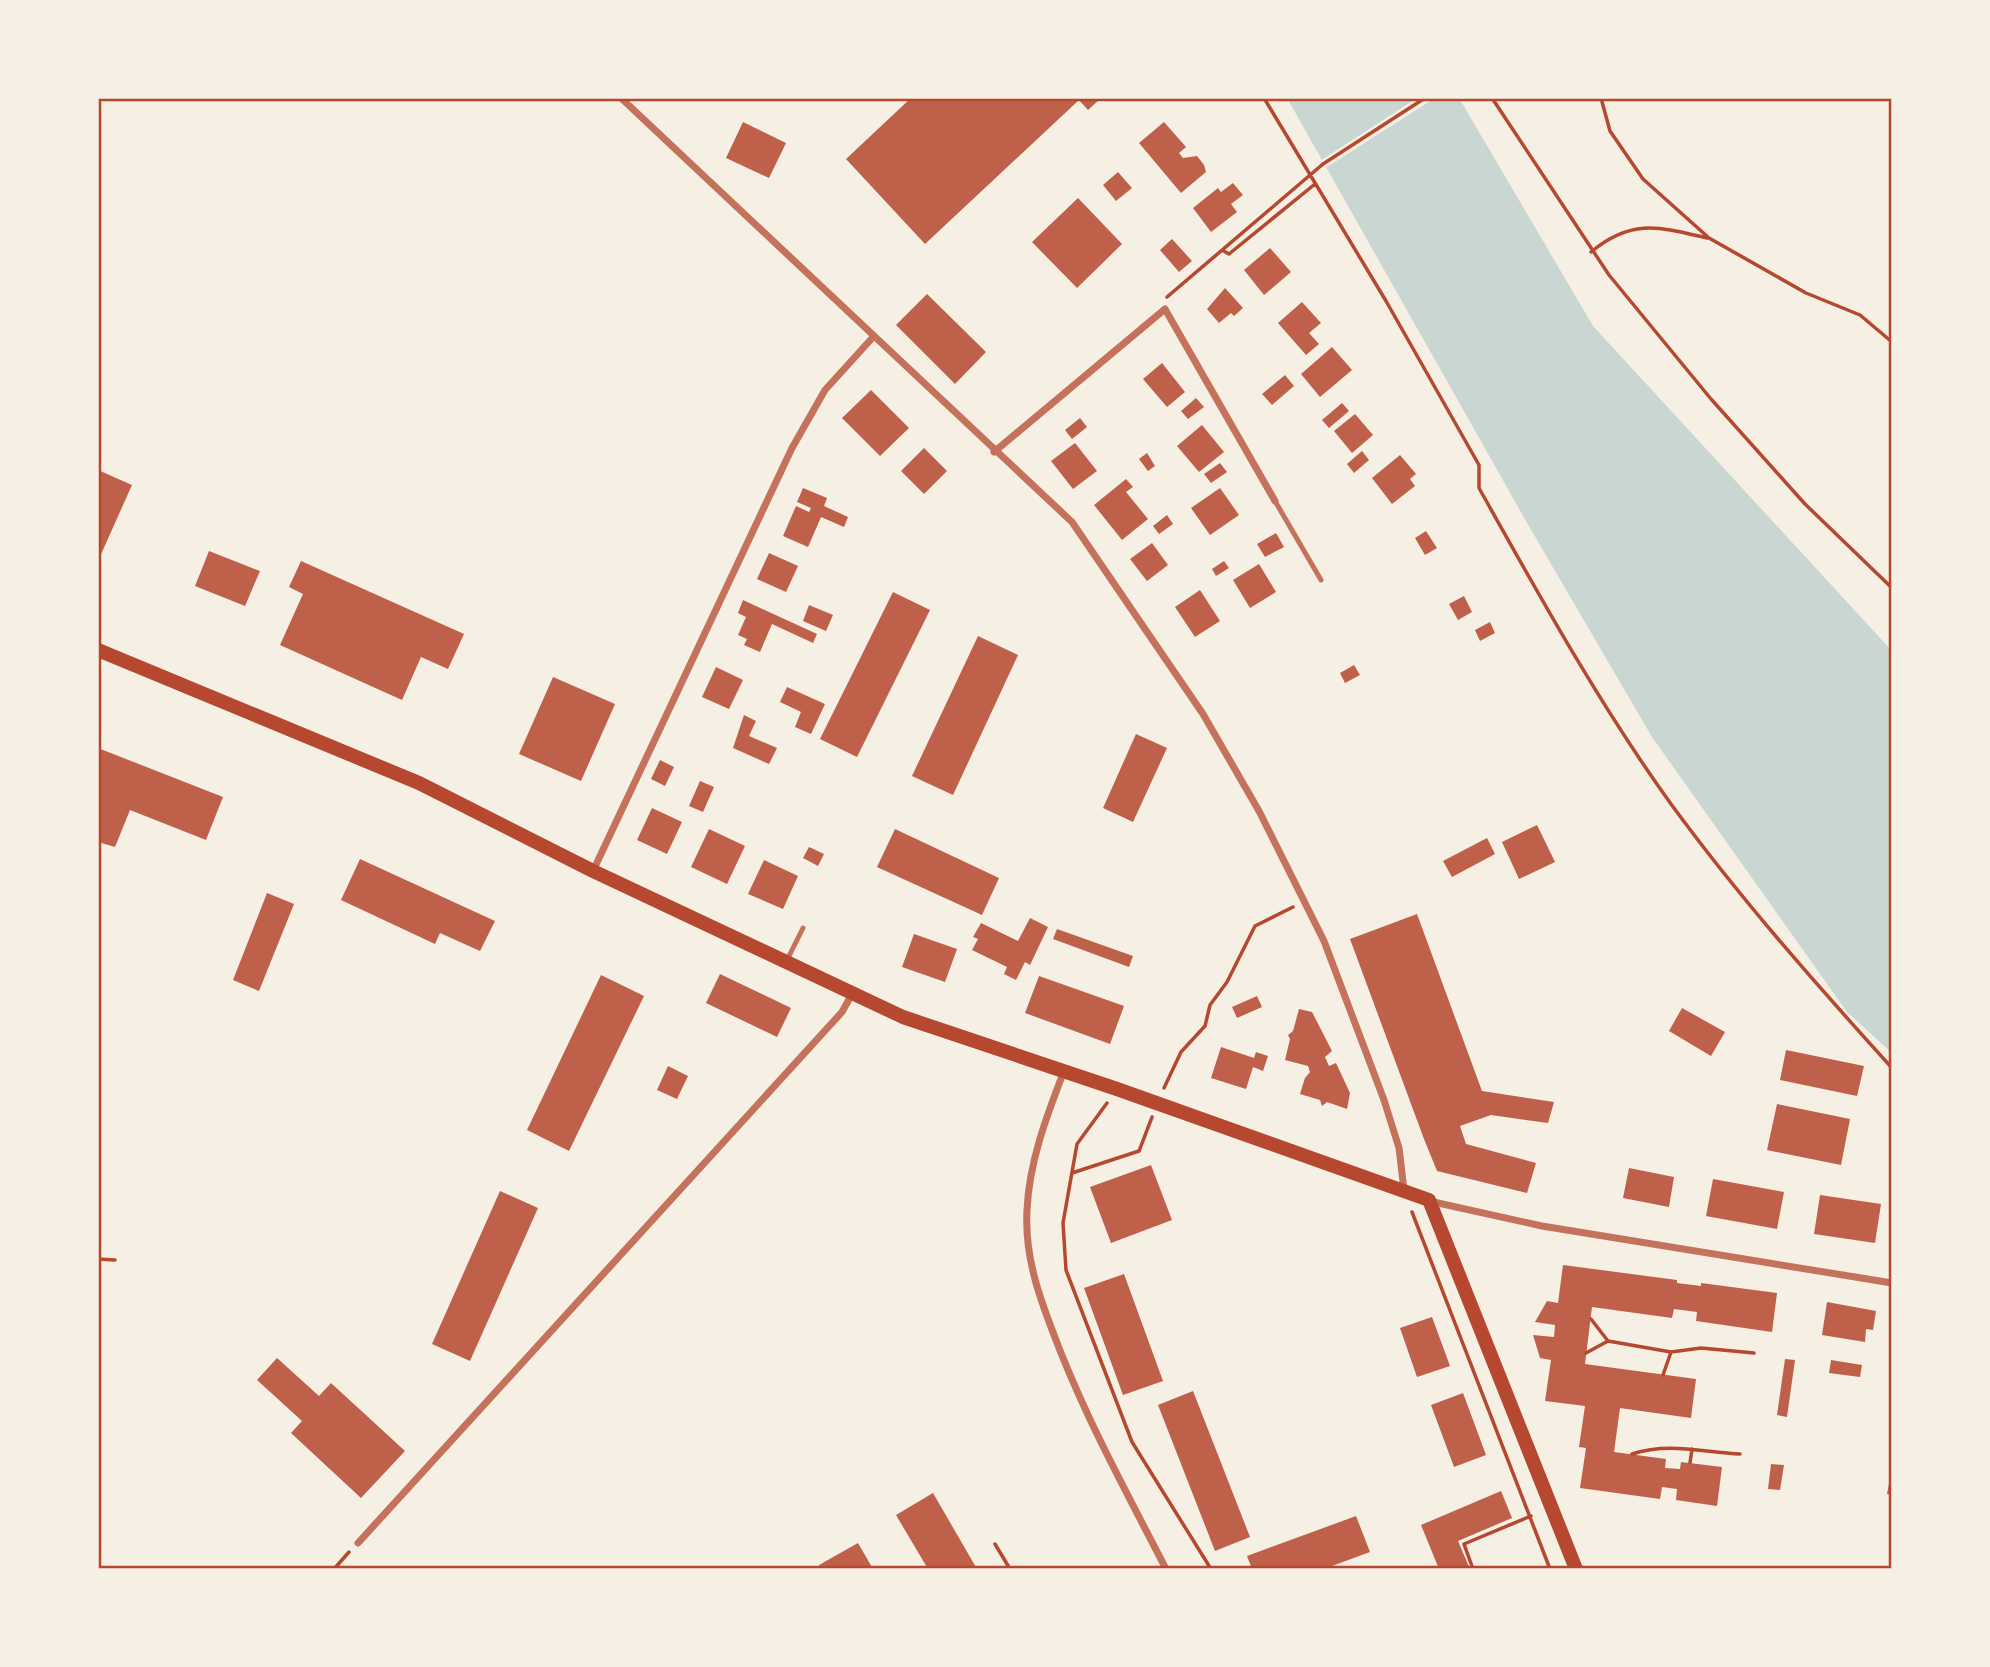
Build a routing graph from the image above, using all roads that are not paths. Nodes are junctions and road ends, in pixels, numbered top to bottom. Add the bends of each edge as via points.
1 (621, 98) edge
2 (874, 336) junction
3 (994, 452) junction
4 (1275, 501) joint
5 (1321, 580) dead end
6 (98, 650) edge
7 (593, 871) junction
8 (803, 928) dead end
9 (785, 962) junction
10 (852, 994) junction
11 (1064, 1071) junction
12 (1404, 1192) junction
13 (1429, 1200) junction
14 (1892, 1283) edge
15 (358, 1543) road end
16 (1166, 1569) edge
17 (1576, 1569) edge

1 - 2 street
2 - 3 street
2 - 7 street via 824,390 792,448
3 - 4 street via 1165,309
3 - 12 street via 1072,522 1203,714 1259,811 1324,942 1384,1100 1399,1148
4 - 5 lane
6 - 7 main road via 419,783
7 - 9 main road
8 - 9 lane
9 - 10 main road
10 - 11 main road via 934,1030
10 - 15 street via 833,1022
11 - 12 main road
11 - 16 street via 1030,1176 1028,1251 1034,1282 1090,1423
12 - 13 main road
13 - 14 street via 1542,1226
13 - 17 main road

